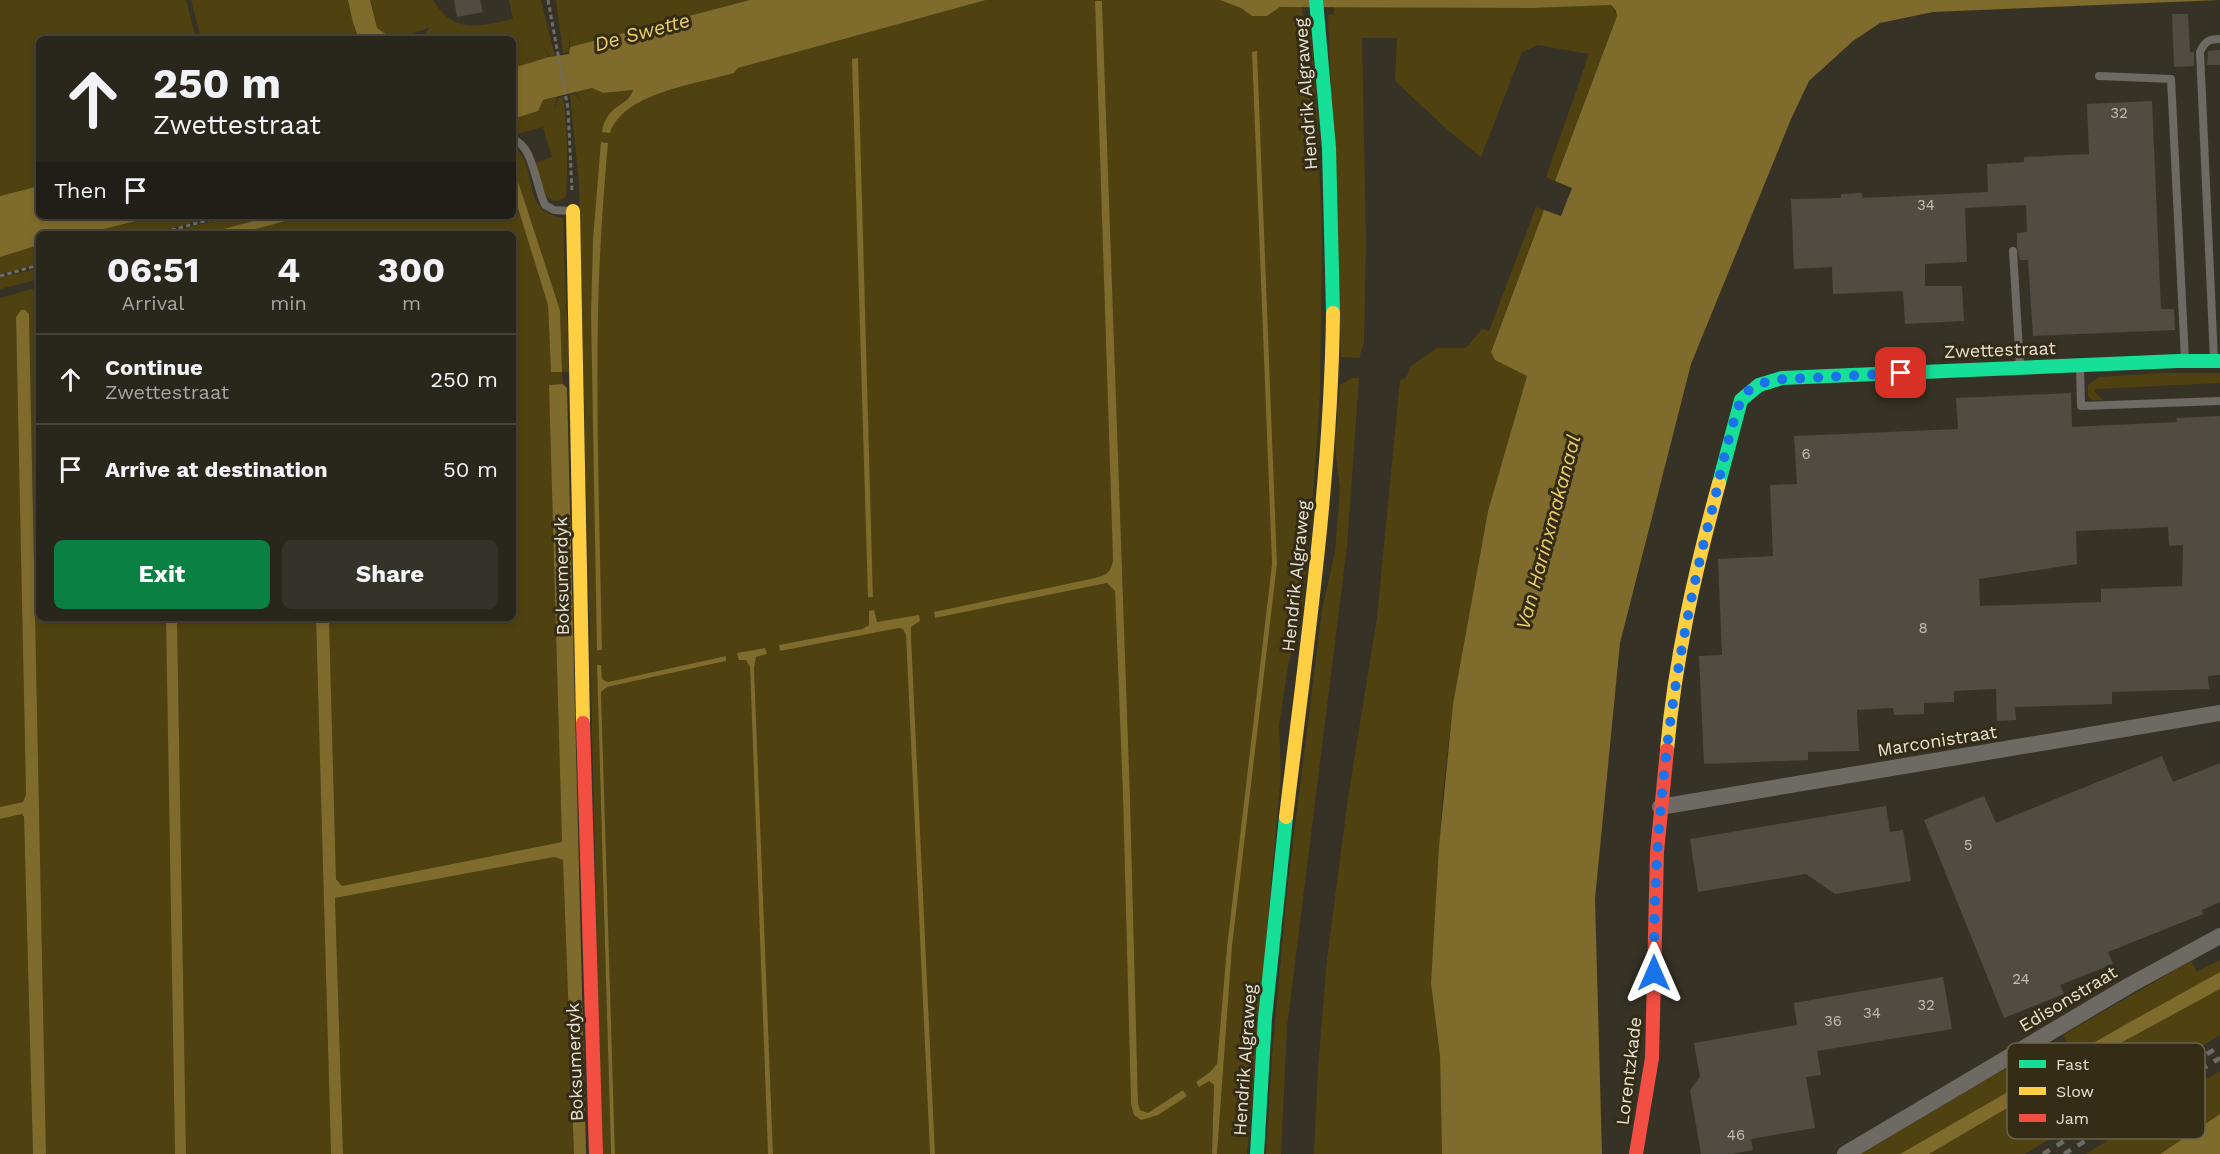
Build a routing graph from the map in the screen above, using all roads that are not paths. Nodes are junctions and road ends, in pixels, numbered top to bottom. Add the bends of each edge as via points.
1 (1316, 0) edge
2 (2220, 39) edge
3 (2098, 76) dead end
4 (516, 140) edge
5 (573, 211) joint
6 (2013, 251) dead end
7 (2185, 361) junction
8 (2217, 361) edge
9 (2080, 365) junction
10 (2020, 368) junction
11 (1782, 378) joint
12 (2220, 401) edge
13 (2220, 713) edge
14 (1660, 807) junction
15 (2220, 936) edge
16 (2033, 1043) edge
17 (2007, 1059) edge
18 (596, 1154) edge
19 (1257, 1154) edge
20 (1636, 1154) edge
21 (1845, 1154) edge

1 - 19 street, Hendrik Algraweg via 1332,226 1331,395 1262,1044
2 - 8 lane via 2204,43 2200,52
3 - 7 lane via 2171,79
4 - 5 lane via 527,149 545,205
5 - 18 street, Boksumerdyk
6 - 10 lane
7 - 8 street, Zwettestraat
7 - 9 street, Zwettestraat
9 - 10 street, Zwettestraat
9 - 12 lane via 2081,406
10 - 11 street, Zwettestraat
11 - 14 street, Lorentzkade via 1759,383 1749,390 1737,413 1684,628
13 - 14 street, Marconistraat
14 - 20 street, Lorentzkade via 1652,1058
15 - 16 street, Edisonstraat
17 - 21 street, Edisonstraat

